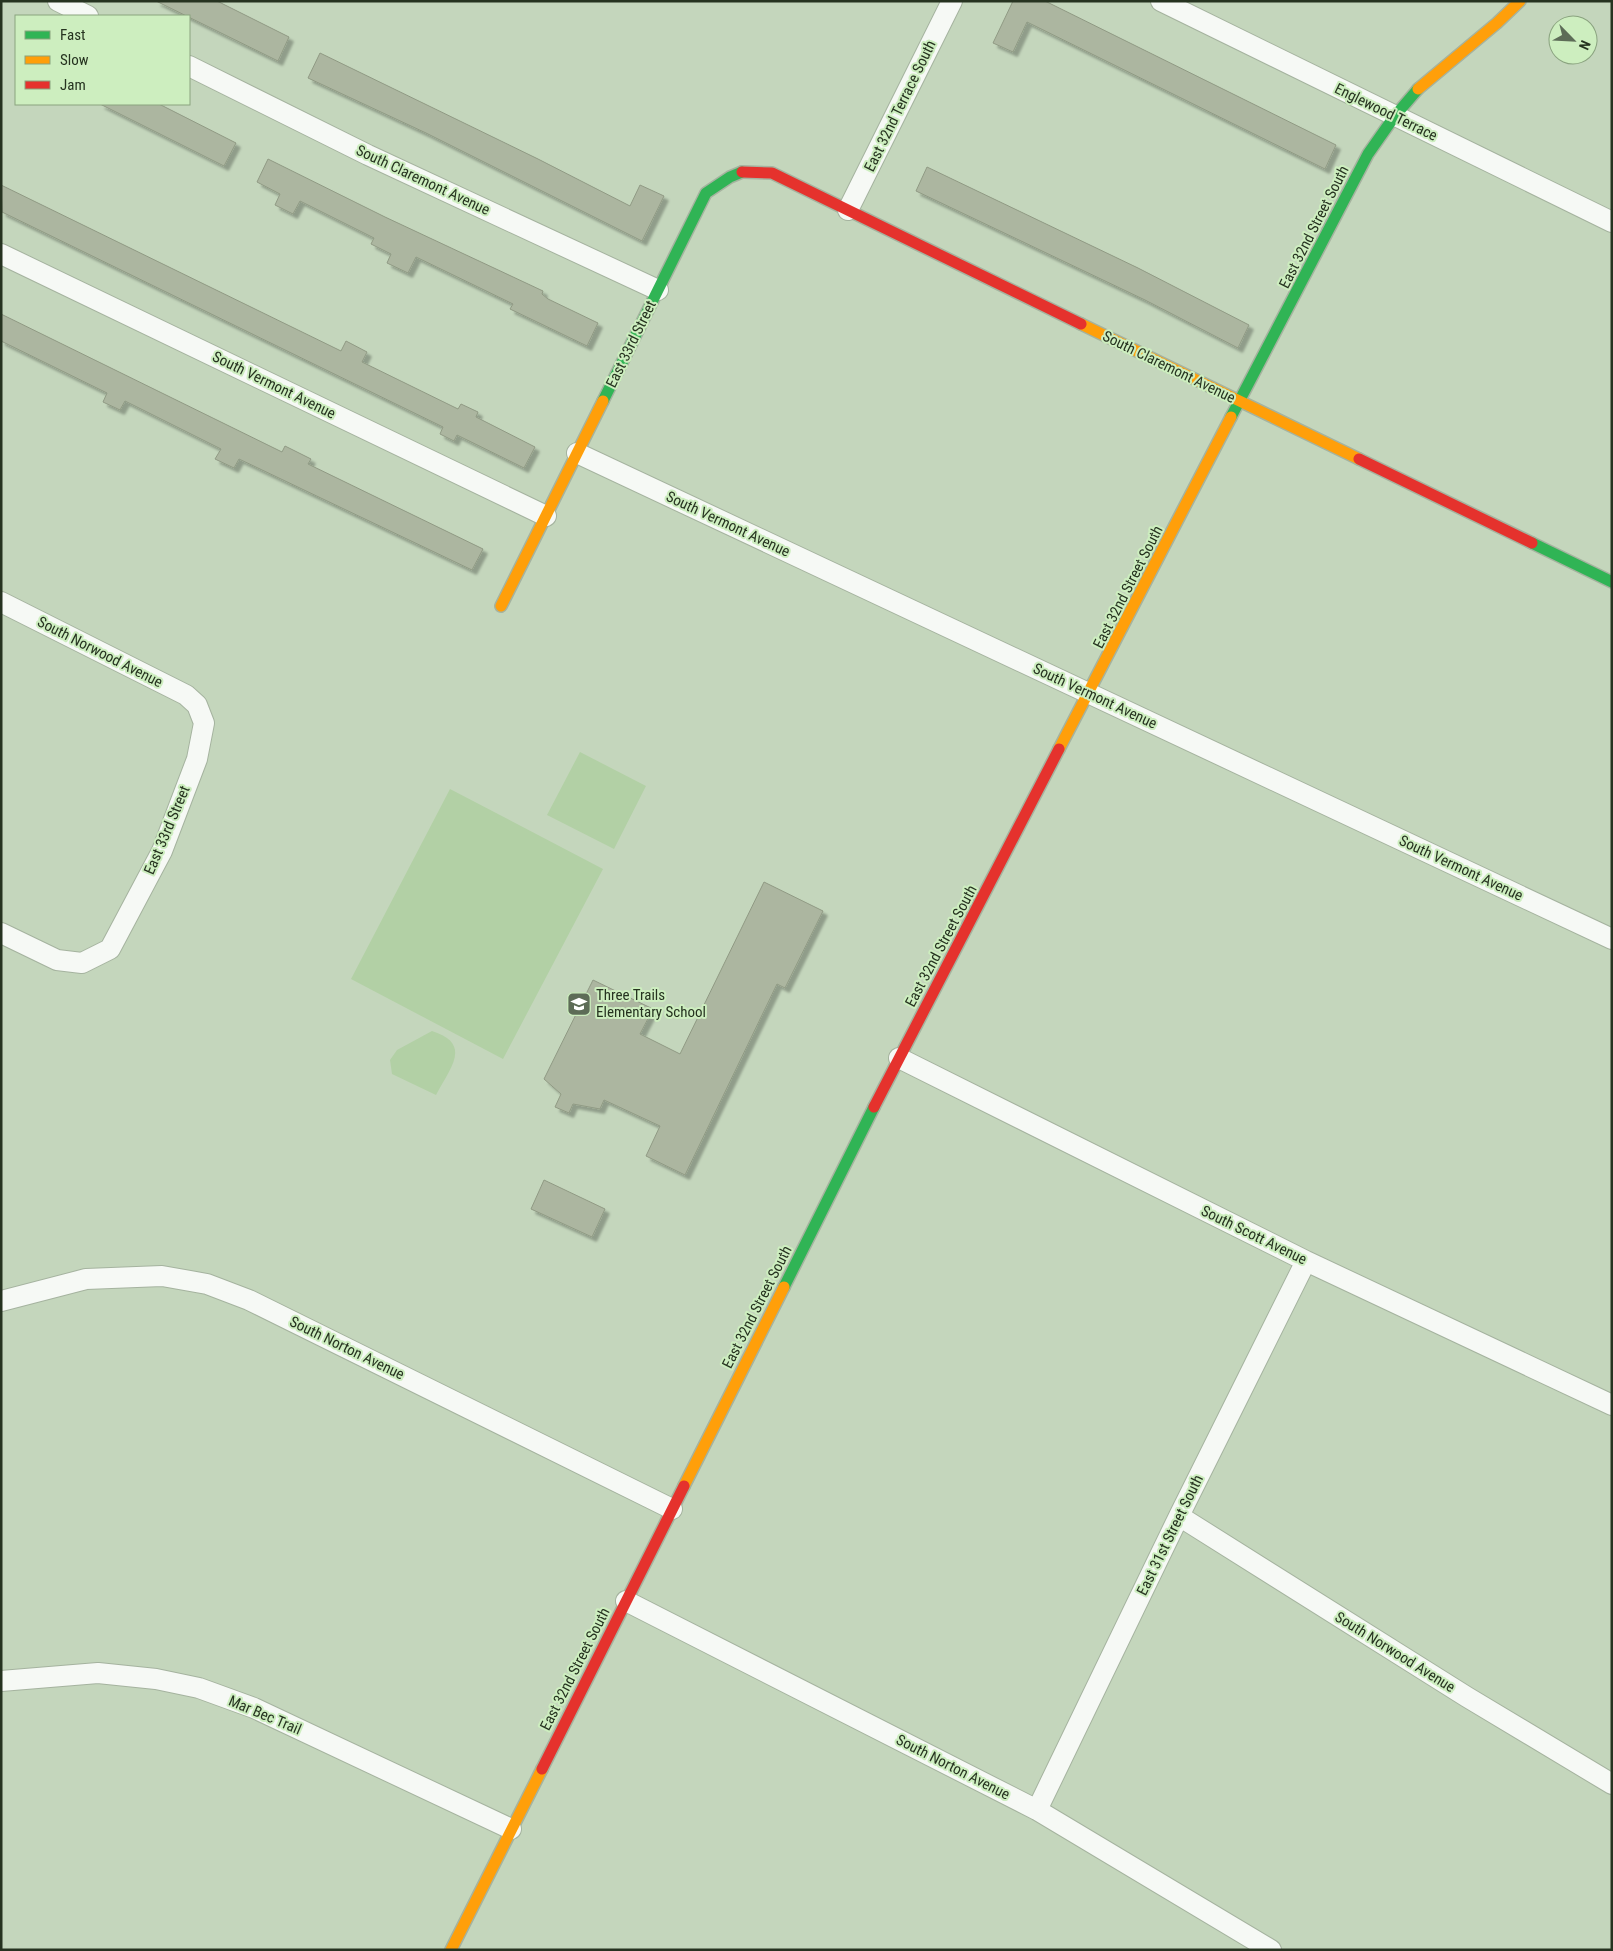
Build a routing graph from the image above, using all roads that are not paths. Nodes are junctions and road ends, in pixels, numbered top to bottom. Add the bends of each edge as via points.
1 (58, 1) edge
2 (952, 1) edge
3 (1161, 1) edge
4 (1520, 1) edge
5 (86, 15) edge
6 (190, 66) edge
7 (1393, 116) junction
8 (725, 179) joint
9 (848, 210) junction
10 (1612, 222) edge
11 (1, 254) edge
12 (658, 290) junction
13 (1241, 402) junction
14 (577, 453) junction
15 (546, 516) junction
16 (1612, 582) edge
17 (1, 602) edge
18 (502, 606) dead end
19 (1090, 694) junction
20 (197, 705) joint
21 (1, 934) edge
22 (1612, 939) edge
23 (899, 1058) junction
24 (1306, 1261) junction
25 (1, 1302) edge
26 (1612, 1405) edge
27 (672, 1509) junction
28 (1179, 1516) junction
29 (626, 1601) junction
30 (1, 1681) edge
31 (1612, 1784) edge
32 (1037, 1810) junction
33 (511, 1829) junction
34 (1260, 1947) edge
35 (451, 1950) edge

1 - 5 street
2 - 9 street, East 32nd Terrace South
3 - 7 street, Englewood Terrace
4 - 7 street, East 32nd Street South via 1503,20 1422,84
6 - 12 street, South Claremont Avenue
7 - 10 street, Englewood Terrace
7 - 13 street, East 32nd Street South via 1368,154
8 - 9 street, South Claremont Avenue via 748,170 772,173
8 - 12 street, East 33rd Street via 706,194
9 - 13 street, South Claremont Avenue
11 - 15 street, South Vermont Avenue
12 - 14 street, East 33rd Street
13 - 16 street, South Claremont Avenue
13 - 19 street, East 32nd Street South
14 - 15 street, East 33rd Street
14 - 19 street, South Vermont Avenue
15 - 18 street, East 33rd Street
17 - 20 street, South Norwood Avenue via 186,695
19 - 22 street, South Vermont Avenue
19 - 23 street, East 32nd Street South
20 - 21 street, East 33rd Street via 204,723 197,759 162,851 110,949 82,963 57,960
23 - 24 street, South Scott Avenue
23 - 27 street, East 32nd Street South
24 - 26 street, South Scott Avenue
24 - 28 street, East 31st Street South
25 - 27 street, South Norton Avenue via 86,1279 162,1276 206,1284 258,1305
27 - 29 street, East 32nd Street South
28 - 31 street, South Norwood Avenue via 1466,1697
28 - 32 street, East 31st Street South
29 - 32 street, South Norton Avenue
29 - 33 street, East 32nd Street South
30 - 33 street, Mar Bec Trail via 98,1672 156,1678 199,1688 254,1708
32 - 34 street, South Norton Avenue
33 - 35 street, East 32nd Street South

